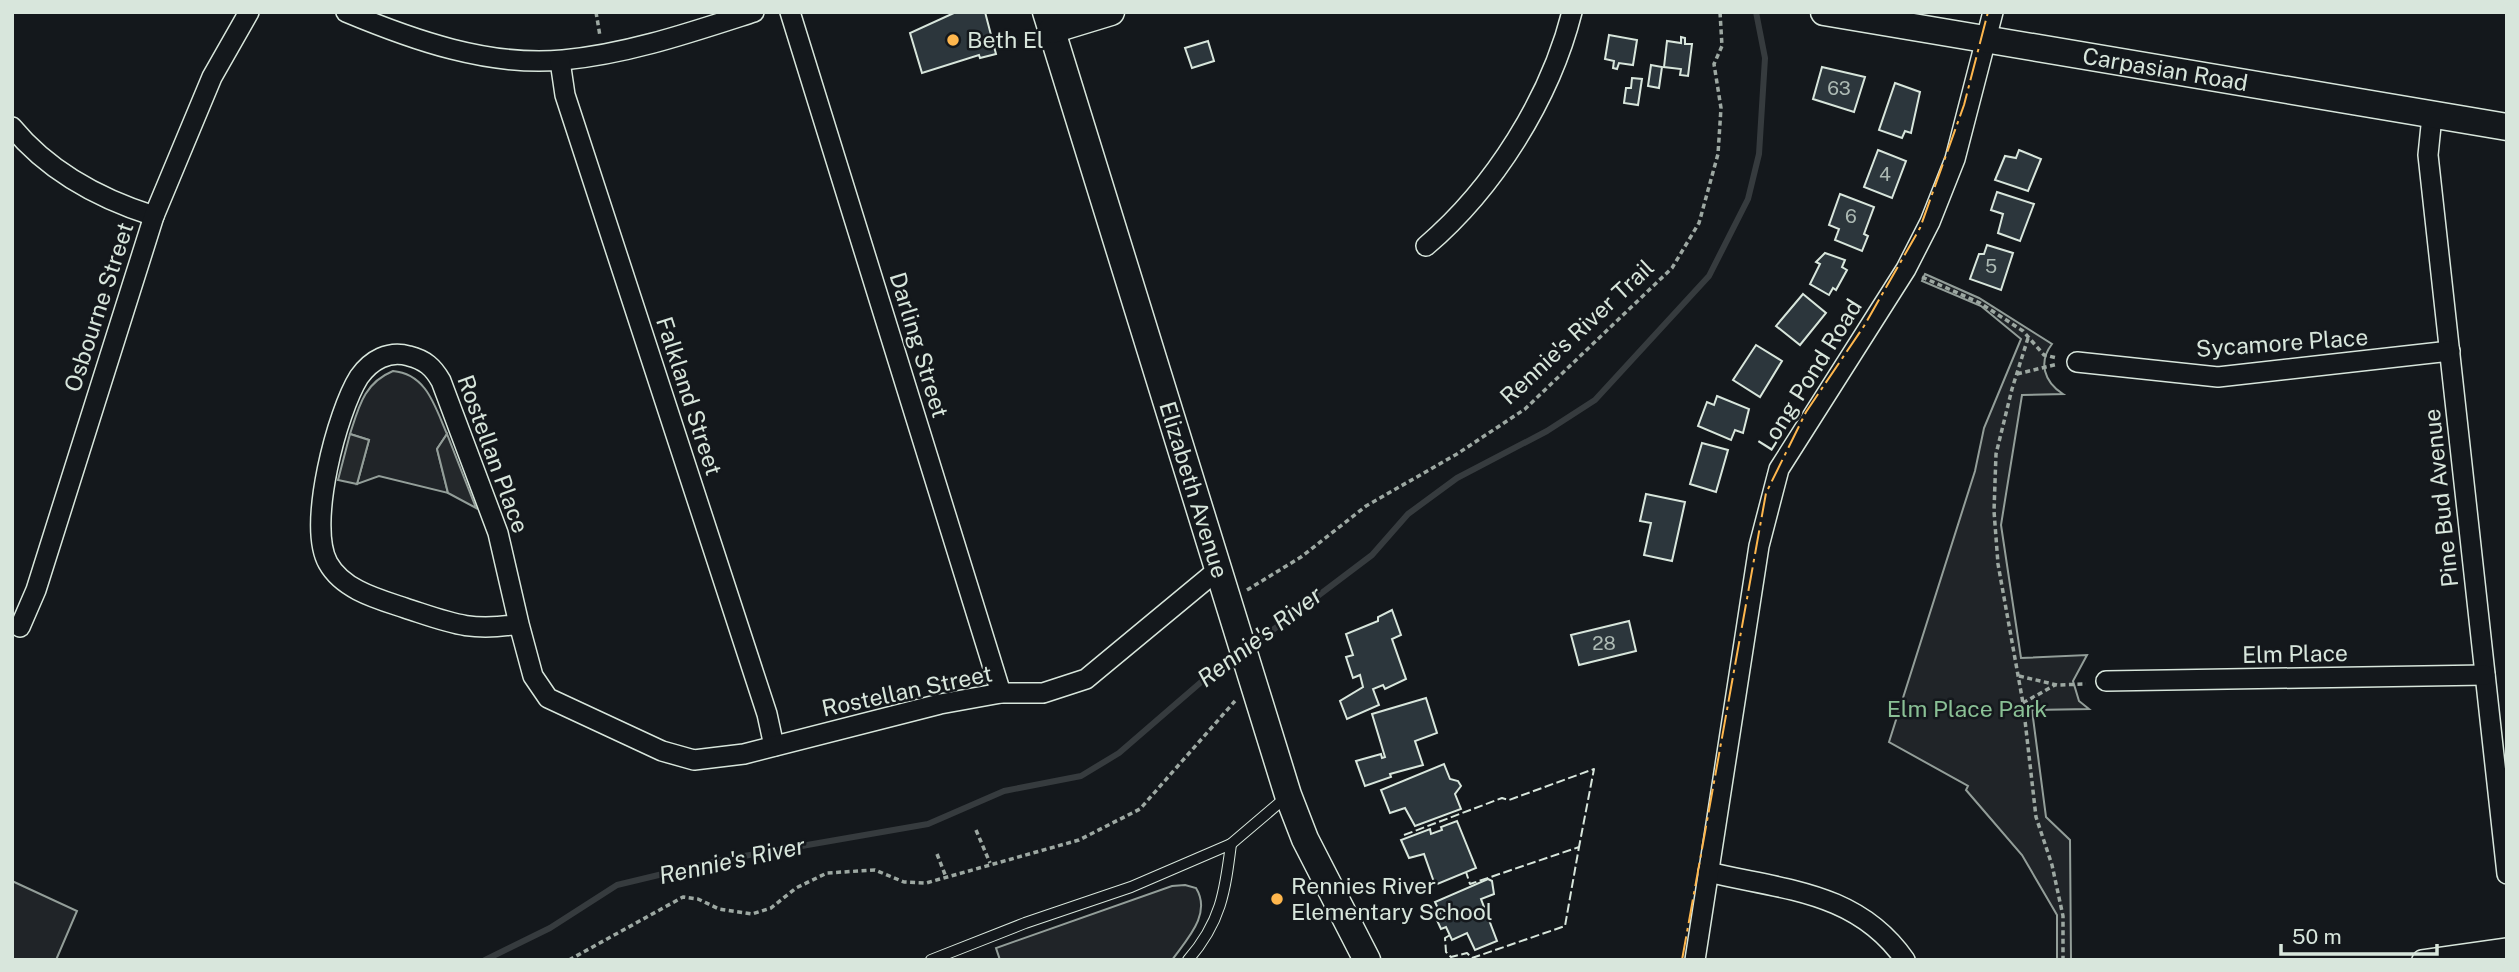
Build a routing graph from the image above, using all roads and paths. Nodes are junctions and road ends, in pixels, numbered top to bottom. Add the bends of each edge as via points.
1 (249, 12) edge
2 (346, 12) edge
3 (596, 12) edge
4 (754, 12) edge
5 (790, 12) edge
6 (1111, 12) edge
7 (1572, 12) edge
8 (1720, 12) edge
9 (1824, 12) edge
10 (1993, 12) edge
11 (1049, 21) edge
12 (600, 38) dead end
13 (1986, 39) junction
14 (561, 61) junction
15 (2432, 117) junction
16 (12, 127) edge
17 (2507, 127) edge
18 (154, 216) junction
19 (1426, 246) dead end
20 (1920, 277) dead end
21 (2028, 338) junction
22 (2450, 351) junction
23 (2077, 362) junction
24 (2017, 374) junction
25 (1220, 568) junction
26 (1245, 591) dead end
27 (519, 624) junction
28 (20, 627) dead end
29 (2485, 675) junction
30 (2019, 676) junction
31 (2106, 681) joint
32 (2057, 685) junction
33 (1002, 693) junction
34 (1240, 695) dead end
35 (2023, 702) junction
36 (774, 746) junction
37 (1289, 795) junction
38 (976, 830) dead end
39 (1231, 844) junction
40 (937, 855) dead end
41 (990, 863) junction
42 (1708, 872) junction
43 (2507, 874) edge
44 (946, 877) junction
45 (2507, 948) edge
46 (943, 957) edge
47 (569, 960) edge
48 (931, 960) edge
49 (1188, 960) edge
50 (1367, 960) edge
51 (1695, 960) edge
52 (1905, 960) edge
53 (2063, 960) edge
54 (2422, 960) edge

1 - 18 street, Osbourne Street via 212,77
2 - 14 street via 435,45 520,60
3 - 12 path
4 - 14 street via 667,39
5 - 33 street, Darling Street
6 - 11 main road
7 - 19 street via 1546,82 1511,144 1456,220
8 - 26 path, Rennie's River Trail via 1722,46 1714,64 1721,108 1718,154 1699,223 1672,268 1525,409 1366,506 1301,557
9 - 13 main road, Carpasian Road
10 - 13 street, Long Pond Road
11 - 25 main road, Elizabeth Avenue
13 - 15 main road, Carpasian Road
13 - 42 street, Long Pond Road via 1955,159 1930,222 1906,269 1779,469 1759,546
14 - 36 street, Falkland Street via 565,95
15 - 17 main road, Carpasian Road
15 - 22 street, Pine Bud Avenue via 2428,155
16 - 18 street via 66,176
18 - 28 street, Osbourne Street via 36,590
20 - 21 path via 1980,303
21 - 23 path via 2045,355
21 - 24 path
22 - 23 street, Sycamore Place via 2218,377
22 - 29 street, Pine Bud Avenue
23 - 24 path
24 - 30 path via 1996,454 1994,511 1998,564
25 - 33 street, Rostellan Street via 1086,679 1043,693
25 - 37 main road, Elizabeth Avenue
27 - 27 street, Rostellan Place via 494,520 441,381 419,358 388,354 359,377 342,414 321,515 328,562 357,590 440,620 466,628
27 - 36 street, Rostellan Place via 538,688 564,707 662,751 694,760 718,760
29 - 31 street, Elm Place
29 - 43 street, Pine Bud Avenue
30 - 32 path
30 - 35 path
31 - 32 path
32 - 35 path
33 - 36 street, Rostellan Street
34 - 41 path via 1140,808 1079,839
35 - 53 path via 2036,817 2061,906
37 - 39 lane
37 - 50 main road, Elizabeth Avenue via 1305,839
38 - 41 path
39 - 46 lane via 1131,887
39 - 49 lane via 1223,902 1205,941
40 - 44 path
41 - 44 path
42 - 51 street, Long Pond Road
42 - 52 street via 1848,907 1889,939
44 - 47 path via 926,883 904,882 875,870 827,873 796,888 771,908 752,914 683,897
45 - 54 street
46 - 48 lane

